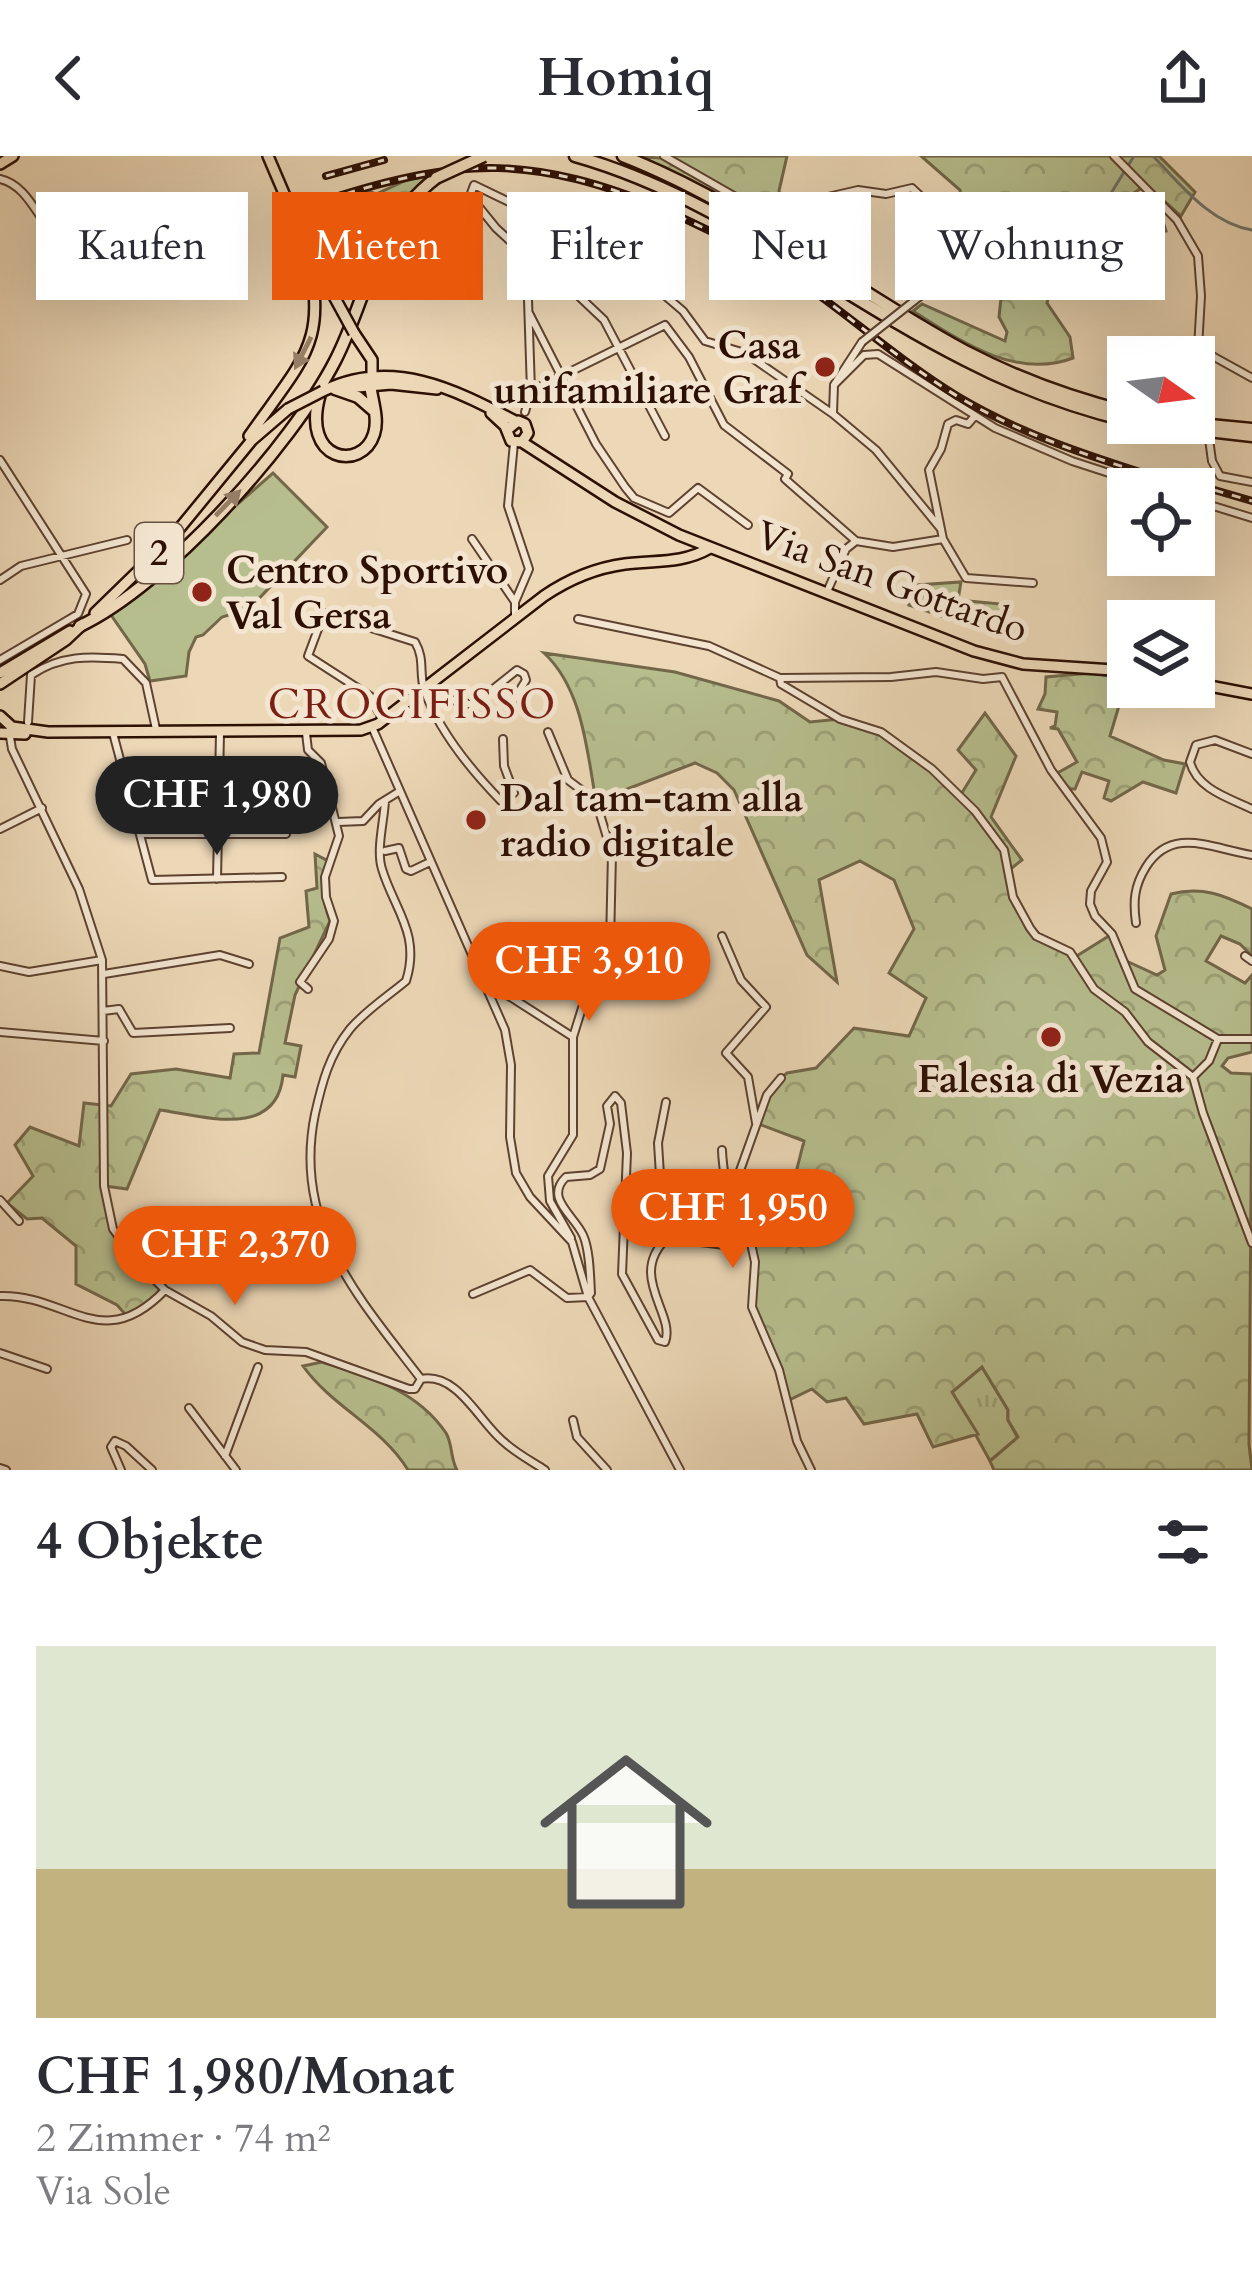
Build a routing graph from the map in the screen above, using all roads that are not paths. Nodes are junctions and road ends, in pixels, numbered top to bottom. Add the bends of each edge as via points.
1 (13, 156) edge
2 (268, 156) edge
3 (484, 156) edge
4 (575, 156) edge
5 (623, 156) edge
6 (664, 156) edge
7 (1114, 156) edge
8 (0, 164) edge
9 (0, 179) edge
10 (283, 192) edge
11 (507, 199) edge
12 (36, 213) edge
13 (507, 235) edge
14 (317, 300) edge
15 (336, 300) edge
16 (527, 300) edge
17 (585, 300) edge
18 (670, 300) edge
19 (527, 310) junction
20 (354, 333) junction
21 (1199, 336) edge
22 (619, 347) junction
23 (367, 352) junction
24 (1215, 357) edge
25 (562, 376) junction
26 (411, 377) junction
27 (1252, 378) edge
28 (371, 380) junction
29 (834, 385) junction
30 (328, 386) junction
31 (531, 391) junction
32 (460, 393) junction
33 (1107, 409) edge
34 (1107, 412) edge
35 (375, 413) junction
36 (833, 414) junction
37 (974, 417) junction
38 (1215, 427) edge
39 (519, 428) junction
40 (1215, 430) edge
41 (1252, 433) edge
42 (665, 436) dead end
43 (1210, 444) edge
44 (0, 460) edge
45 (226, 470) junction
46 (1107, 472) edge
47 (1252, 482) edge
48 (1215, 507) edge
49 (1252, 518) edge
50 (748, 525) dead end
51 (942, 534) junction
52 (679, 535) junction
53 (472, 539) dead end
54 (127, 540) dead end
55 (856, 541) junction
56 (710, 548) junction
57 (64, 558) junction
58 (678, 562) junction
59 (0, 579) edge
60 (1033, 583) dead end
61 (826, 594) junction
62 (514, 602) junction
63 (515, 618) junction
64 (578, 619) dead end
65 (80, 626) junction
66 (0, 660) edge
67 (1004, 660) junction
68 (1107, 669) edge
69 (0, 674) edge
70 (1003, 677) junction
71 (780, 678) junction
72 (0, 684) edge
73 (1215, 687) edge
74 (425, 691) junction
75 (1252, 694) edge
76 (510, 706) dead end
77 (383, 720) junction
78 (28, 722) dead end
79 (3, 727) edge
80 (372, 727) junction
81 (548, 732) dead end
82 (113, 733) junction
83 (156, 733) junction
84 (220, 733) junction
85 (307, 734) junction
86 (503, 740) dead end
87 (1252, 754) edge
88 (219, 790) junction
89 (400, 791) junction
90 (130, 793) junction
91 (385, 801) junction
92 (42, 808) junction
93 (1252, 809) edge
94 (338, 822) junction
95 (0, 829) edge
96 (142, 834) junction
97 (217, 834) junction
98 (286, 834) dead end
99 (385, 851) dead end
100 (1252, 855) edge
101 (431, 861) junction
102 (282, 878) dead end
103 (217, 879) junction
104 (1136, 923) dead end
105 (722, 936) dead end
106 (102, 960) junction
107 (249, 964) dead end
108 (0, 966) edge
109 (104, 974) junction
110 (484, 980) junction
111 (308, 989) dead end
112 (104, 1011) junction
113 (230, 1028) dead end
114 (0, 1032) edge
115 (573, 1037) junction
116 (1218, 1039) junction
117 (1252, 1039) edge
118 (104, 1041) junction
119 (1193, 1077) junction
120 (781, 1078) dead end
121 (666, 1102) dead end
122 (756, 1123) junction
123 (722, 1150) dead end
124 (0, 1200) edge
125 (20, 1221) dead end
126 (664, 1238) junction
127 (572, 1242) junction
128 (1252, 1243) edge
129 (165, 1291) junction
130 (473, 1294) dead end
131 (0, 1296) edge
132 (588, 1297) junction
133 (252, 1347) junction
134 (0, 1353) edge
135 (47, 1369) dead end
136 (421, 1379) junction
137 (189, 1408) dead end
138 (573, 1420) dead end
139 (225, 1456) junction
140 (121, 1470) edge
141 (152, 1470) edge
142 (236, 1470) edge
143 (545, 1470) edge
144 (607, 1470) edge
145 (680, 1470) edge
146 (811, 1470) edge

1 - 8 main road
2 - 10 main road
3 - 30 highway, bridge via 436,178 386,233
4 - 34 highway via 702,205 999,377
5 - 33 highway via 712,198 966,351
6 - 29 street, bridge via 783,224 819,199 912,188 952,226 968,252 959,266 862,342
7 - 21 street via 1177,220 1198,256
9 - 12 street via 20,187
11 - 13 street via 471,186 470,196
14 -> 45 main road via 304,355
15 - 20 main road, bridge
16 - 19 street
17 - 22 street
18 - 36 street via 705,341 745,353
19 - 25 street
19 - 31 street
20 - 23 main road
20 - 28 main road
22 - 25 street
22 - 42 street
22 - 55 street via 668,327 724,425
23 - 26 main road
23 - 28 main road
24 - 27 street
25 - 31 street
25 - 50 street via 634,498 669,513 698,488
26 - 28 main road, Via San Gottardo / 2
26 - 32 main road, Via San Gottardo / 2
28 - 30 main road, Via San Gottardo / 2
28 - 32 main road, Via San Gottardo / 2
28 - 35 highway
29 - 36 street
29 - 37 street via 875,353
30 - 35 highway
30 - 35 highway via 314,426 327,449 345,455 365,448
30 - 45 main road, Via San Gottardo / 2, bridge via 263,429
65 -> 30 highway via 191,540
31 - 39 street
32 - 39 main road, Via San Gottardo / 2
36 - 51 street via 876,450
37 - 46 street
37 - 51 street via 948,424 929,470
38 - 41 highway
39 - 52 main road, Via San Gottardo / 2 via 573,475
39 - 62 street via 510,517 529,568
40 - 41 highway
43 - 47 street, bridge via 1220,476
44 - 57 street
45 - 65 main road, Via San Gottardo / 2 via 154,558
48 - 49 street
51 - 55 street via 901,547
51 - 60 street via 966,578
52 - 56 main road, Via San Gottardo / 2
52 - 58 main road via 686,549
53 - 62 street
54 - 57 street
55 - 61 street
56 - 58 main road, Via San Gottardo
56 - 61 main road, Via San Gottardo / 2
57 - 59 street
57 - 66 street via 85,591 82,609
58 - 63 main road, Via San Gottardo via 590,572
61 - 67 main road, Via San Gottardo / 2
62 - 63 street
63 - 74 main road, Via San Gottardo
64 - 71 street via 710,646
65 - 69 main road, Via San Gottardo / 2
65 - 72 main road, Via San Gottardo / 2
67 - 68 main road, Via San Gottardo / 2
67 - 70 street
70 - 71 street
70 - 116 street via 1051,770 1101,838 1107,862 1090,904 1112,934 1127,978
71 - 119 street via 840,719 881,731 975,811 1004,850 1013,897 1036,936 1070,952 1094,988
73 - 75 main road
74 - 76 street via 473,706 517,670 526,680
74 - 77 main road, Via San Gottardo
74 - 77 street via 415,642 324,613 308,656 370,696
74 - 86 street via 474,770 505,801 514,793
77 - 80 main road, Via San Gottardo
78 - 83 street via 32,675 74,656 98,656 123,659 146,683
79 - 82 main road, Via San Gottardo
79 - 92 street
80 - 85 main road, Via San Gottardo
80 - 89 street
81 - 115 street via 568,780 596,801 613,854 610,944
82 - 83 main road, Via San Gottardo
82 - 90 street
83 - 84 main road, Via San Gottardo
84 - 85 main road, Via San Gottardo
84 - 88 street
85 - 94 street
87 - 93 street via 1210,740 1196,745 1190,762 1210,789
88 - 90 street
88 - 97 street
89 - 91 street
89 - 101 street
90 - 96 street
91 - 94 street via 363,821
91 - 136 street via 381,864 409,928 410,971 350,1028 321,1078 309,1172 322,1232 351,1288
92 - 95 street
92 - 106 street
94 - 111 street via 326,877 334,921 300,982
96 - 97 street
96 - 103 street via 152,880
97 - 98 street
97 - 103 street
99 - 101 street via 399,848 411,871
100 - 104 street via 1172,842 1157,849 1138,880
101 - 110 street
102 - 103 street
105 - 122 street via 741,980 766,1007 726,1052 748,1077
106 - 108 street via 29,972
106 - 109 street
107 - 109 street via 220,955
109 - 112 street
110 - 115 street
110 - 127 street via 510,1050 516,1173
112 - 113 street via 118,1009 133,1033
112 - 118 street
114 - 118 street
115 - 127 street via 573,1136 548,1176 550,1202
116 - 117 street
116 - 119 street
118 - 129 street via 107,1216
119 - 128 street
120 - 122 street
121 - 126 street via 658,1143
122 - 146 street via 737,1179 755,1262 752,1307
123 - 126 street via 729,1188 724,1245
124 - 125 street
126 - 132 street via 652,1272 669,1333 662,1342 622,1274 627,1154 615,1096 600,1168 558,1186 584,1238
127 - 132 street
129 - 131 street via 144,1310 103,1323
129 - 133 street
130 - 132 street via 530,1270 568,1298
132 - 145 street
133 - 136 street via 299,1351 415,1389
133 - 139 street via 261,1360
134 - 135 street
136 - 143 street via 441,1380
137 - 139 street
138 - 144 street via 577,1437
139 - 142 street
140 - 141 street via 115,1441

